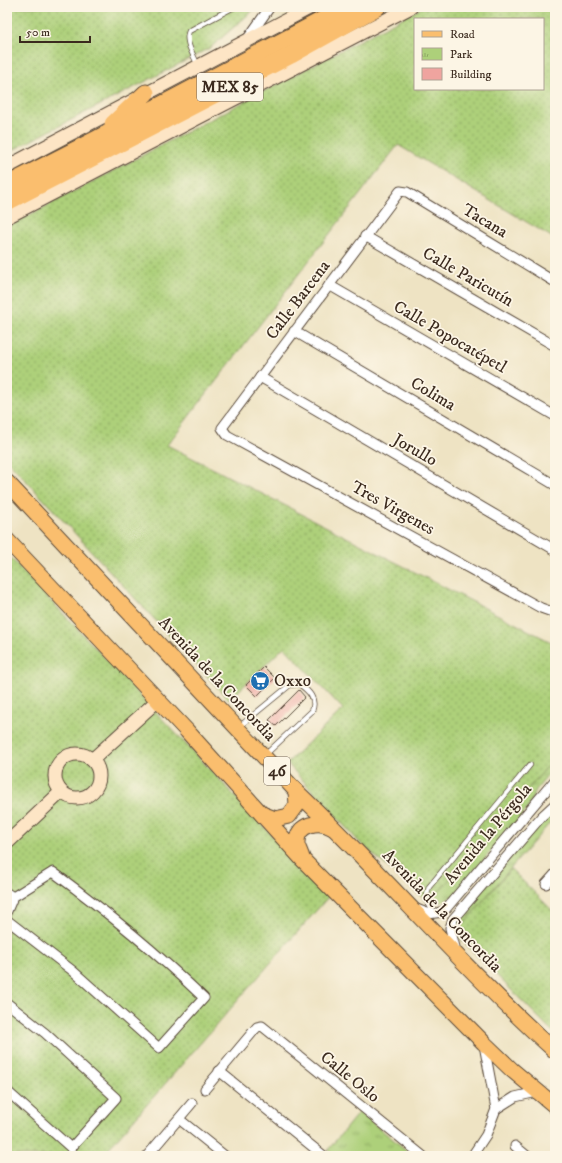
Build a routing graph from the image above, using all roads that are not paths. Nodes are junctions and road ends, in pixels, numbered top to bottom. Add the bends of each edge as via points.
1 (234, 7) edge
2 (270, 7) edge
3 (311, 7) edge
4 (346, 7) edge
5 (377, 7) edge
6 (411, 7) edge
7 (246, 41) junction
8 (198, 66) junction
9 (146, 93) junction
10 (97, 139) junction
11 (77, 158) junction
12 (7, 167) edge
13 (7, 185) edge
14 (397, 193) joint
15 (7, 202) edge
16 (7, 217) edge
17 (365, 236) junction
18 (555, 282) edge
19 (329, 285) junction
20 (294, 331) junction
21 (555, 346) edge
22 (260, 377) junction
23 (555, 416) edge
24 (223, 425) joint
25 (7, 482) edge
26 (555, 485) edge
27 (7, 540) edge
28 (555, 550) edge
29 (555, 613) edge
30 (158, 700) junction
31 (238, 728) junction
32 (264, 756) junction
33 (92, 760) junction
34 (530, 765) dead end
35 (555, 780) edge
36 (296, 791) junction
37 (61, 792) junction
38 (555, 804) edge
39 (532, 808) junction
40 (262, 814) junction
41 (542, 816) junction
42 (336, 829) junction
43 (7, 843) edge
44 (304, 860) junction
45 (555, 874) edge
46 (546, 884) dead end
47 (10, 895) edge
48 (402, 900) junction
49 (7, 911) edge
50 (436, 914) junction
51 (7, 920) edge
52 (457, 954) junction
53 (7, 1003) edge
54 (484, 1043) junction
55 (555, 1051) edge
56 (219, 1071) junction
57 (205, 1088) dead end
58 (7, 1090) edge
59 (537, 1092) junction
60 (192, 1103) dead end
61 (555, 1106) edge
62 (496, 1109) junction
63 (179, 1118) junction
64 (515, 1146) dead end
65 (419, 1155) edge
66 (147, 1156) edge
67 (225, 1156) edge
68 (324, 1156) edge
69 (472, 1156) edge
70 (526, 1156) edge

1 - 8 lane via 189,31 187,41
2 - 7 street
3 - 7 street
4 - 10 highway, MEX 85
5 - 11 highway, MEX 85 via 291,55
6 - 16 street
7 - 8 street
8 - 9 street
9 - 10 highway
9 - 12 street
10 - 11 highway, MEX 85
11 - 13 highway, MEX 85
11 - 15 highway, MEX 85
14 - 17 street, Calle Barcena
14 - 18 street, Tacana via 407,192
17 - 19 street, Calle Barcena
17 - 21 street, Calle Paricutín
19 - 20 street, Calle Barcena
19 - 23 street, Calle Popocatépetl
20 - 22 street, Calle Barcena
20 - 26 street, Colima
22 - 24 street, Calle Barcena
22 - 28 street, Jorullo
24 - 29 street, Tres Virgenes via 227,435 541,608
25 - 31 main road, Avenida de la Concordia / 46
27 - 30 main road, 46
30 - 33 street
30 - 40 main road, 46
31 - 32 main road, Avenida de la Concordia / 46
31 - 32 lane via 290,685 299,684 310,693 314,703 312,711
32 - 36 main road, Avenida de la Concordia / 46
33 - 37 street via 78,754 64,758 58,763 54,778
33 - 37 street via 99,772 99,780 93,792 80,798 66,796
34 - 50 lane via 429,887 426,896 428,904
35 - 39 street, Avenida la Pérgola
36 - 40 main road via 297,805 289,816 275,819
36 - 42 main road, Avenida de la Concordia / 46
37 - 43 street
38 - 41 street, Avenida la Pérgola
39 - 41 street
39 - 50 street, Avenida la Pérgola via 444,910
40 - 44 main road, 46
41 - 52 street, Avenida la Pérgola via 453,919 450,928
42 - 44 main road via 320,823 304,828 297,843
42 - 48 main road, Avenida de la Concordia / 46
44 - 54 main road, 46
45 - 46 street
47 - 49 street
47 - 51 street via 52,872 94,902 164,960 204,998 159,1048 73,971
48 - 50 street via 428,914
48 - 52 main road, Avenida de la Concordia / 46
52 - 55 main road, Avenida de la Concordia / 46
53 - 58 street via 45,1033 116,1098 70,1148
54 - 59 main road, 46
54 - 62 street
56 - 57 street
56 - 65 street, Calle Oslo via 257,1027 262,1026
56 - 68 street
59 - 61 main road, 46
59 - 62 street via 515,1097
60 - 63 street
62 - 69 street via 486,1135
63 - 66 street
63 - 67 street
64 - 70 street

